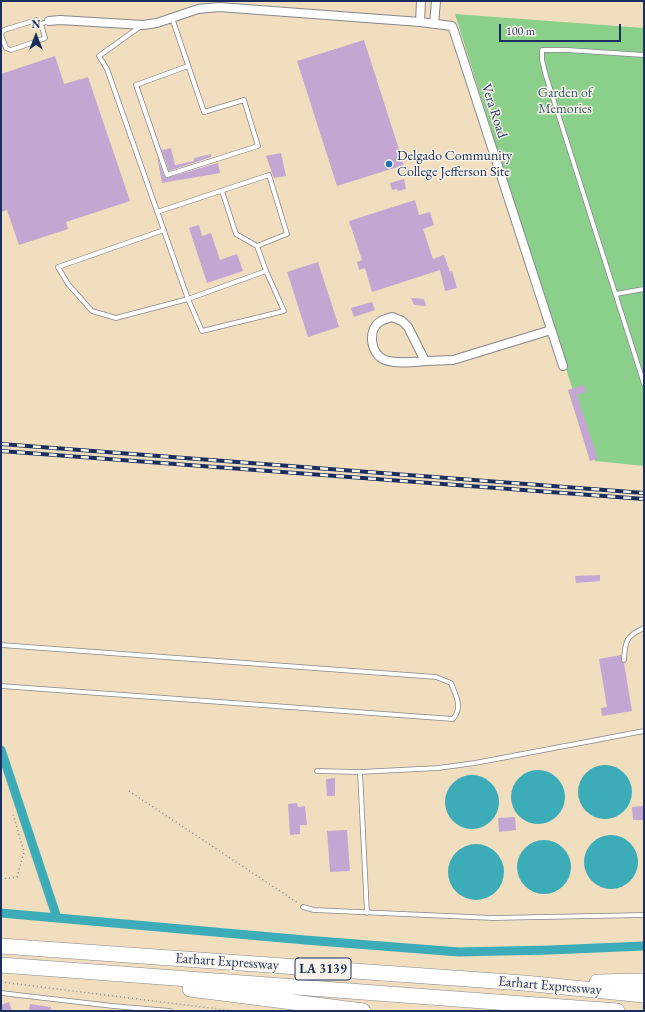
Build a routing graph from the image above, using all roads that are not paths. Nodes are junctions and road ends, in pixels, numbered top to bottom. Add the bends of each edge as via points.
1 (422, 1) edge
2 (436, 1) edge
3 (172, 18) junction
4 (420, 22) junction
5 (45, 23) junction
6 (434, 24) junction
7 (143, 25) junction
8 (644, 55) edge
9 (188, 66) junction
10 (222, 191) junction
11 (157, 212) junction
12 (164, 230) junction
13 (258, 246) junction
14 (266, 271) junction
15 (644, 289) edge
16 (616, 294) junction
17 (188, 299) junction
18 (551, 330) junction
19 (425, 362) junction
20 (563, 366) dead end
21 (644, 384) edge
22 (644, 628) edge
23 (1, 645) edge
24 (624, 660) dead end
25 (1, 686) edge
26 (644, 731) edge
27 (317, 771) dead end
28 (360, 772) junction
29 (303, 907) road end
30 (367, 913) junction
31 (644, 915) edge
32 (1, 946) edge
33 (1, 966) edge
34 (17, 966) junction
35 (644, 981) edge
36 (524, 983) junction
37 (1, 992) edge
38 (644, 995) edge
39 (114, 1009) edge
40 (170, 1011) edge
41 (363, 1011) edge
42 (617, 1011) edge

1 - 4 street
2 - 6 street
3 - 4 street via 198,9 219,7
3 - 7 street
3 - 9 lane
4 - 6 street
5 - 5 lane via 36,20 4,30 2,35 6,48 11,50 42,40
5 - 7 street via 60,20
6 - 18 street, Vera Road via 452,26
7 - 11 lane via 100,56
8 - 16 lane via 542,50 546,76
9 - 9 lane via 204,112 244,100 258,146 167,175 136,85
10 - 11 lane
10 - 13 lane via 236,234
10 - 13 lane via 269,175 287,234
11 - 12 lane
12 - 17 lane
12 - 17 lane via 58,267 68,284 92,311 116,318
13 - 14 lane
14 - 17 lane
14 - 17 lane via 284,311 202,332
15 - 16 lane
16 - 21 lane
18 - 19 street via 453,360
18 - 20 street
19 - 19 street via 394,362 377,355 372,339 380,321 392,317 402,321 408,327
22 - 24 lane via 628,638
23 - 25 lane via 436,677 451,683 458,703 458,713 453,719
26 - 28 lane via 475,763 438,768
27 - 28 lane
28 - 30 lane
29 - 30 lane
30 - 31 lane via 493,918
32 - 36 highway, Earhart Expressway / LA 3139
33 - 34 highway, Earhart Expressway / LA 3139
34 - 41 highway
34 - 42 highway, Earhart Expressway / LA 3139
35 - 36 highway
36 - 38 highway, Earhart Expressway / LA 3139
37 - 39 lane
39 - 40 lane

